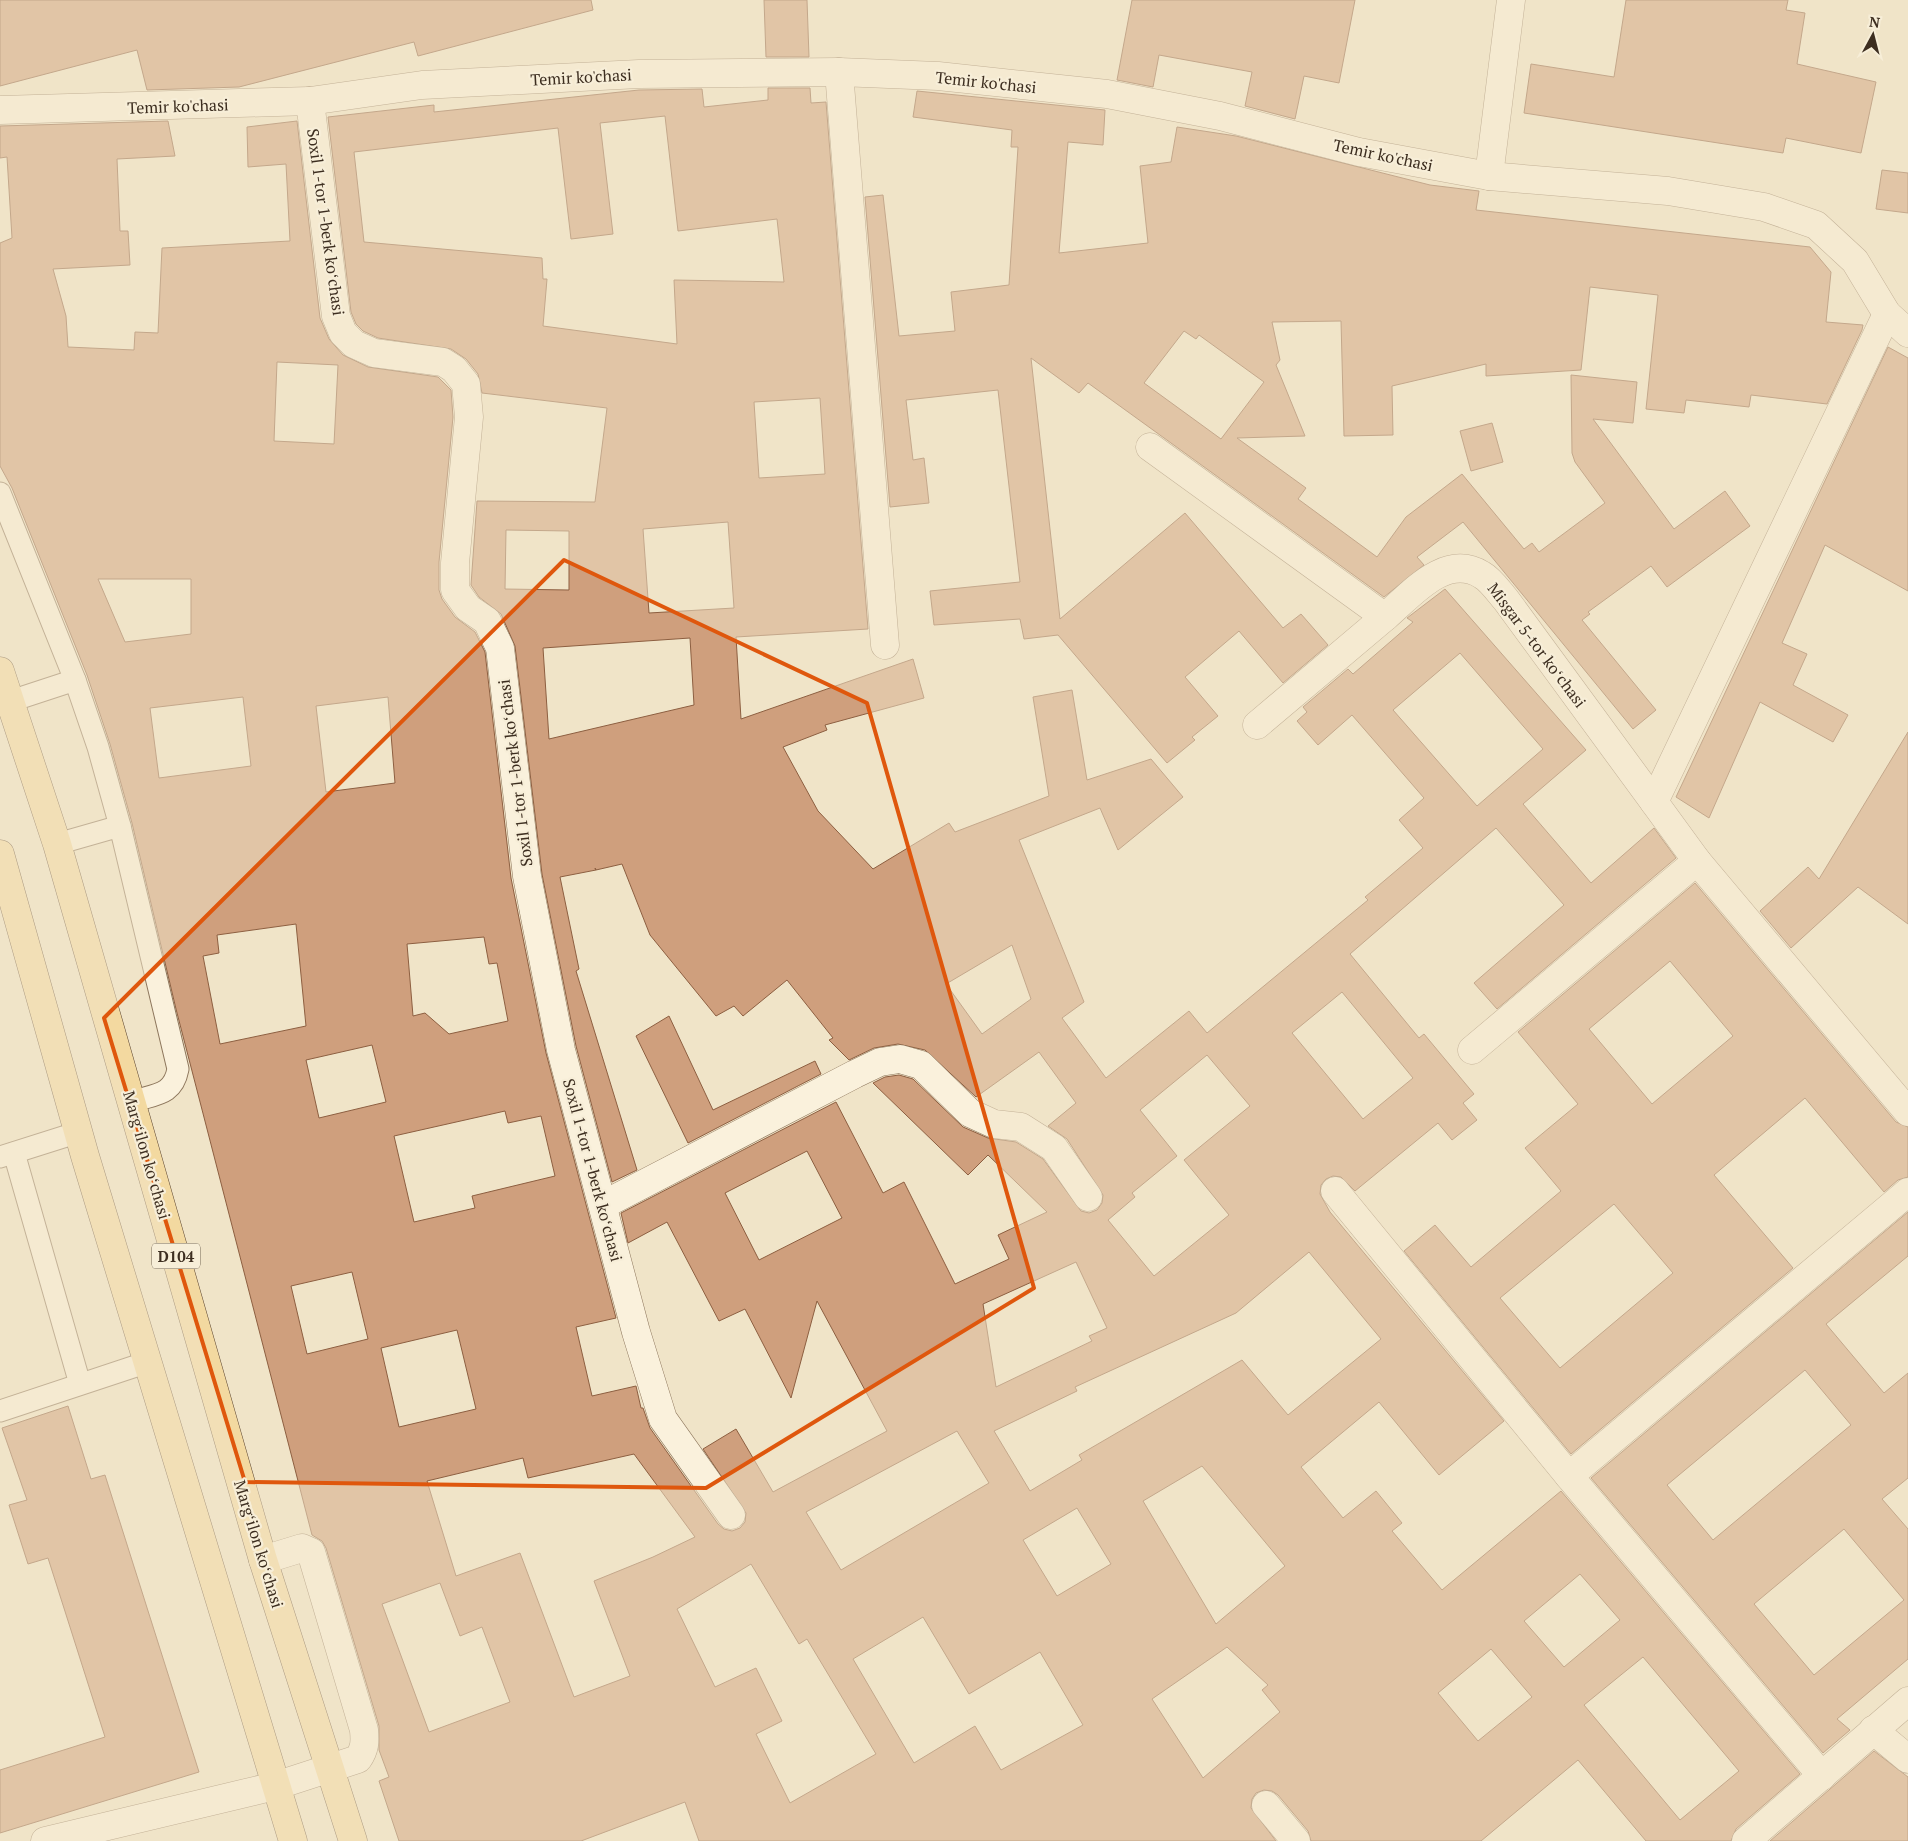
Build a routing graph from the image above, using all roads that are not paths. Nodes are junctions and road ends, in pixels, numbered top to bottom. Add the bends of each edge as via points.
1 (1511, 0) edge
2 (839, 72) junction
3 (310, 101) junction
4 (0, 110) edge
5 (1489, 176) junction
6 (1887, 314) junction
7 (1908, 333) edge
8 (1150, 447) dead end
9 (0, 494) edge
10 (1384, 618) junction
11 (885, 645) dead end
12 (0, 671) edge
13 (75, 680) junction
14 (11, 701) junction
15 (1257, 726) dead end
16 (1654, 802) junction
17 (120, 826) junction
18 (57, 844) junction
19 (0, 854) edge
20 (1697, 861) junction
21 (1472, 1050) dead end
22 (131, 1102) junction
23 (1908, 1112) edge
24 (79, 1132) junction
25 (7, 1155) edge
26 (1335, 1191) dead end
27 (1908, 1192) edge
28 (1088, 1197) dead end
29 (603, 1205) junction
30 (148, 1362) junction
31 (80, 1384) junction
32 (0, 1411) edge
33 (1569, 1476) junction
34 (731, 1515) dead end
35 (262, 1560) junction
36 (1908, 1701) edge
37 (1873, 1730) junction
38 (1908, 1759) edge
39 (330, 1768) junction
40 (1822, 1776) junction
41 (275, 1786) junction
42 (1266, 1805) dead end
43 (45, 1841) edge
44 (293, 1841) edge
45 (353, 1841) edge
46 (1296, 1841) edge
47 (1746, 1841) edge

1 - 5 street
2 - 3 street, Temir ko'chasi via 639,74 422,85
2 - 5 street, Temir ko'chasi via 938,76 1107,94 1220,116 1360,152
2 - 11 street
3 - 4 street, Temir ko'chasi
3 - 29 street, Soxil 1-tor 1-berk koʻchasi via 336,316 343,333 354,344 374,353 443,362 454,369 466,384 469,417 455,590 468,608 487,621 500,648 527,876 561,1050
5 - 6 street, Temir ko'chasi via 1668,191 1764,207 1816,225 1855,261
6 - 7 street, Temir ko'chasi
6 - 16 street
8 - 10 street
9 - 13 lane
10 - 15 street, Misgar 5-tor koʻchasi
10 - 16 street, Misgar 5-tor koʻchasi via 1432,576 1449,568 1469,568 1484,576 1512,608
12 - 14 main road, Margʻilon koʻchasi / D104
13 - 14 lane
13 - 17 lane
14 - 18 main road, Margʻilon koʻchasi / D104
16 - 20 street, Misgar 5-tor koʻchasi
17 - 18 lane
17 - 22 lane via 178,1069 169,1090
18 - 22 main road, Margʻilon koʻchasi / D104
19 - 24 main road
20 - 21 street
20 - 23 street, Misgar 5-tor koʻchasi
22 - 35 main road, Margʻilon koʻchasi / D104
24 - 25 lane
24 - 30 main road
25 - 31 lane
26 - 33 street
27 - 33 street
28 - 29 street via 1054,1148 1021,1127 994,1124 970,1113 921,1065 900,1059 880,1062 855,1074
29 - 34 street, Soxil 1-tor 1-berk koʻchasi via 636,1332 663,1418
30 - 31 lane
30 - 41 main road
31 - 32 lane
33 - 40 street
35 - 39 main road, Margʻilon koʻchasi / D104
35 - 39 street via 302,1548 311,1552 366,1743 358,1759
36 - 37 street
37 - 38 street
37 - 40 street
39 - 41 street
39 - 45 main road, Margʻilon koʻchasi / D104
40 - 47 street
41 - 43 street
41 - 44 main road
42 - 46 street

